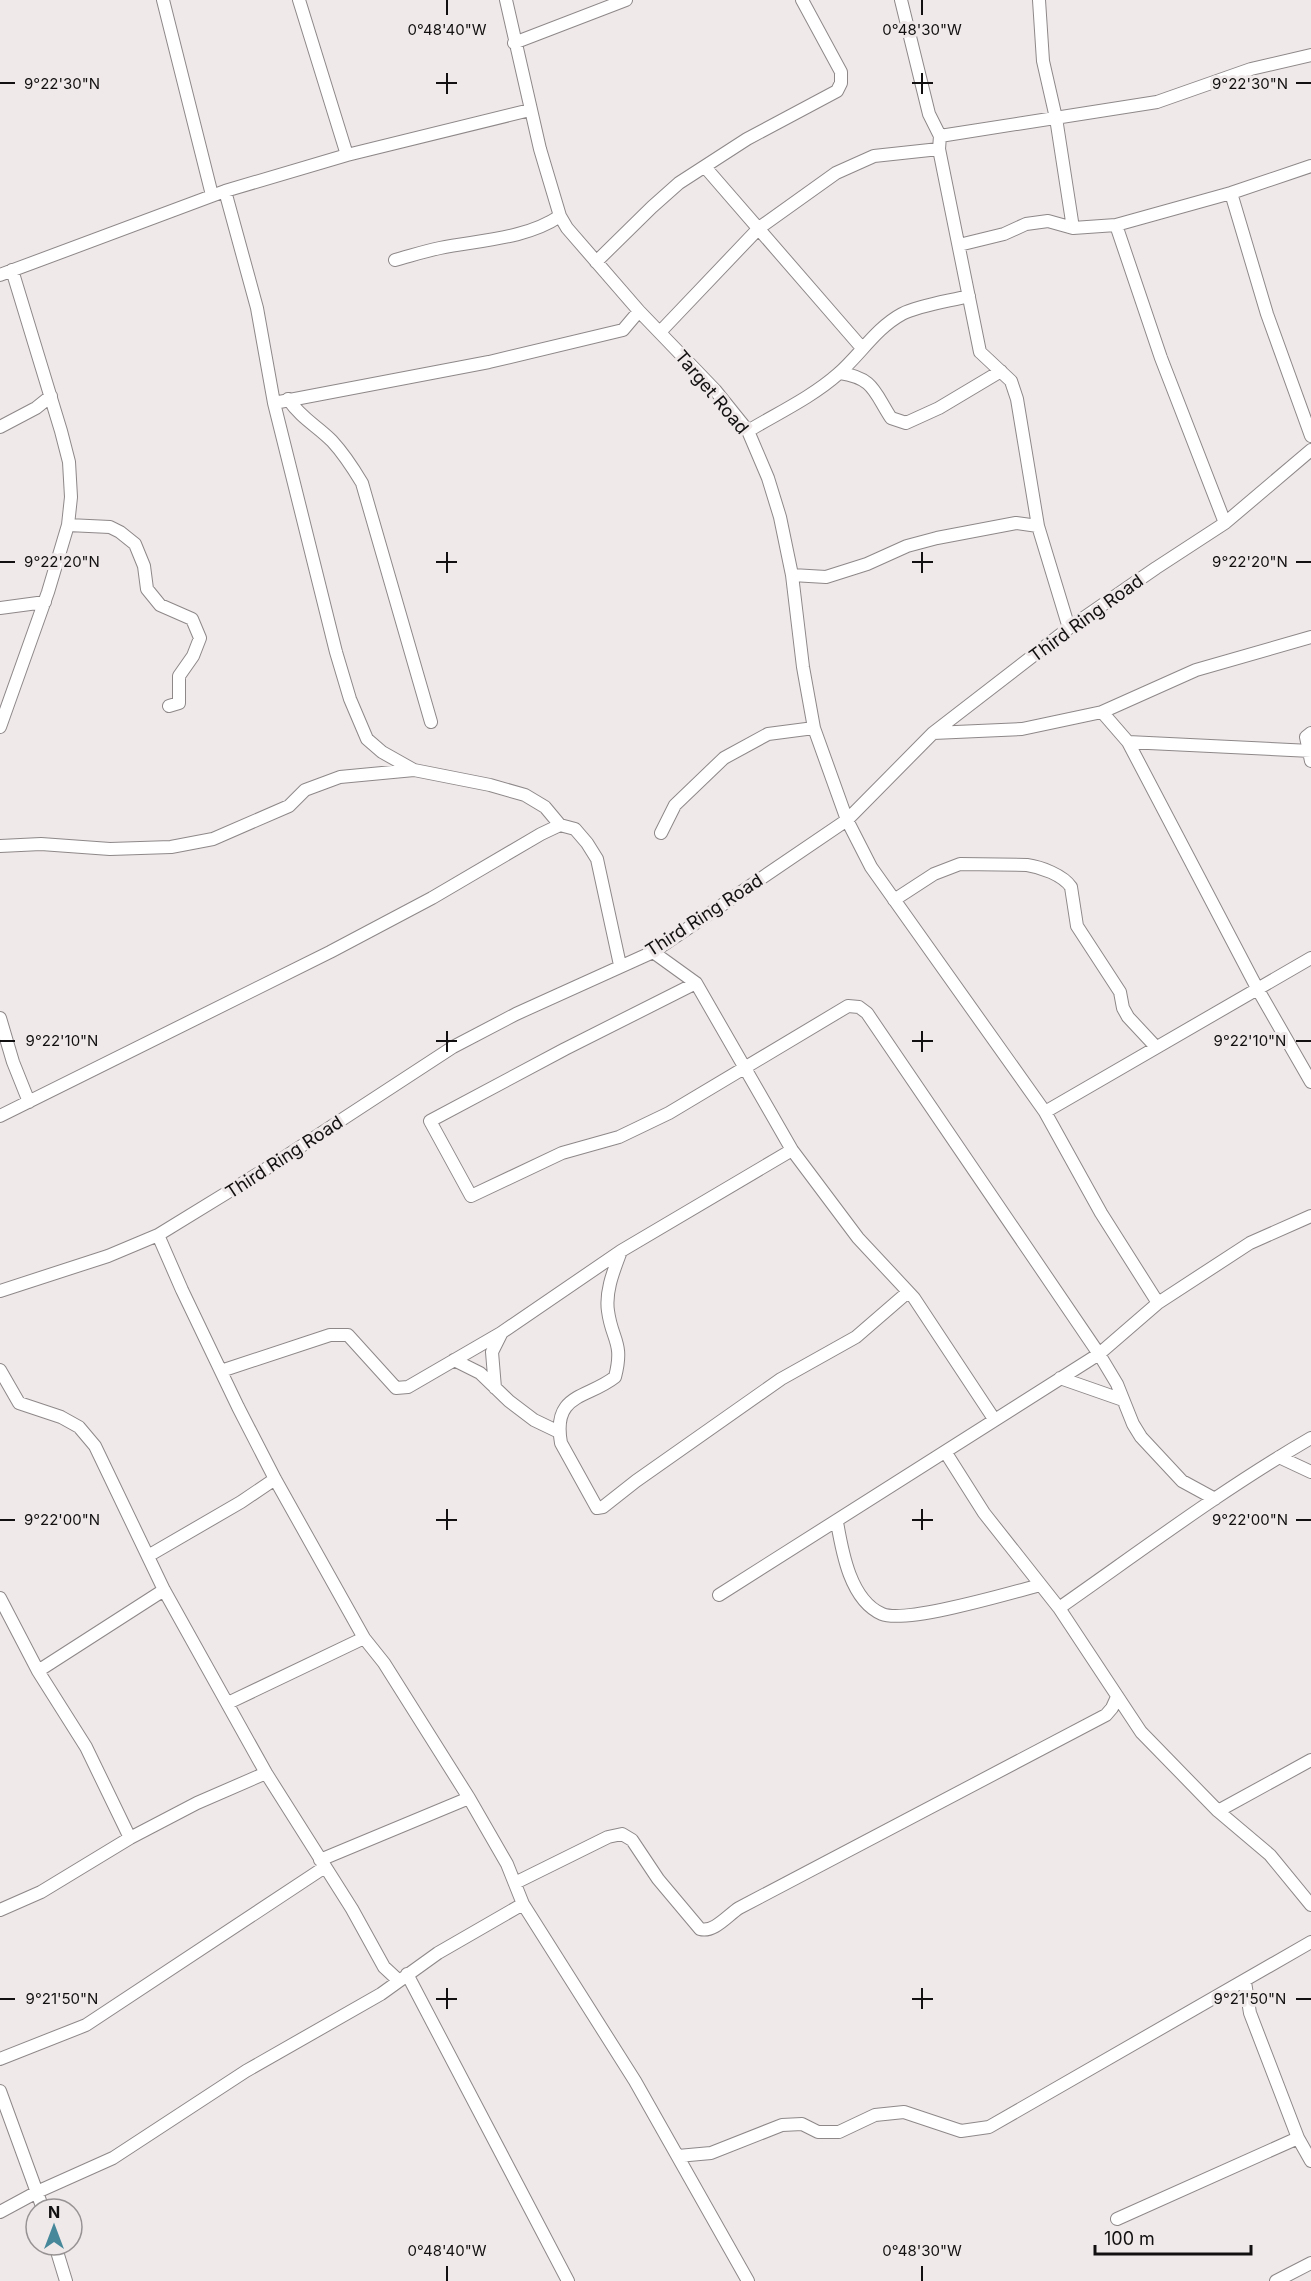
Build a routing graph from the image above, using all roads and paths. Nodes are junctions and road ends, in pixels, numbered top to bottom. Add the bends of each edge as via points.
1 (163, 0) edge
2 (299, 0) edge
3 (506, 0) edge
4 (626, 0) edge
5 (802, 0) edge
6 (900, 0) edge
7 (1039, 0) edge
8 (514, 43) junction
9 (1311, 55) edge
10 (530, 110) junction
11 (1056, 118) junction
12 (939, 143) junction
13 (347, 154) junction
14 (1311, 166) edge
15 (705, 167) junction
16 (225, 191) junction
17 (1231, 193) junction
18 (212, 195) junction
19 (560, 216) junction
20 (1116, 225) junction
21 (759, 228) junction
22 (1073, 228) junction
23 (959, 245) junction
24 (395, 260) dead end
25 (596, 262) junction
26 (6, 273) edge
27 (969, 296) junction
28 (639, 311) junction
29 (660, 332) junction
30 (862, 348) junction
31 (1001, 371) junction
32 (840, 373) junction
33 (51, 396) junction
34 (288, 399) junction
35 (274, 403) junction
36 (0, 427) edge
37 (748, 430) junction
38 (1311, 436) edge
39 (1311, 450) edge
40 (1225, 523) junction
41 (68, 525) junction
42 (1038, 526) junction
43 (792, 575) junction
44 (45, 602) junction
45 (0, 609) edge
46 (1069, 628) junction
47 (1311, 637) edge
48 (170, 706) dead end
49 (1102, 712) junction
50 (431, 722) dead end
51 (0, 727) edge
52 (813, 728) junction
53 (933, 733) junction
54 (1311, 734) edge
55 (1128, 742) junction
56 (1310, 754) edge
57 (414, 770) junction
58 (847, 820) junction
59 (560, 825) junction
60 (662, 833) dead end
61 (0, 846) edge
62 (894, 900) junction
63 (653, 952) junction
64 (1311, 958) edge
65 (620, 965) junction
66 (696, 983) junction
67 (1257, 988) junction
68 (0, 1018) edge
69 (1156, 1047) junction
70 (744, 1066) junction
71 (1308, 1068) edge
72 (1311, 1082) edge
73 (29, 1102) junction
74 (1045, 1112) junction
75 (0, 1116) edge
76 (792, 1150) junction
77 (1311, 1215) edge
78 (158, 1235) junction
79 (621, 1251) junction
80 (0, 1291) edge
81 (908, 1292) junction
82 (1158, 1303) junction
83 (501, 1333) junction
84 (1099, 1354) junction
85 (454, 1360) junction
86 (0, 1370) edge
87 (221, 1371) junction
88 (1060, 1378) junction
89 (495, 1388) junction
90 (1123, 1400) junction
91 (994, 1419) junction
92 (559, 1432) junction
93 (1311, 1438) edge
94 (946, 1453) junction
95 (1278, 1457) junction
96 (1311, 1472) edge
97 (275, 1479) junction
98 (1215, 1499) junction
99 (837, 1522) junction
100 (148, 1556) junction
101 (1040, 1585) junction
102 (164, 1590) junction
103 (719, 1595) dead end
104 (0, 1598) edge
105 (1059, 1608) junction
106 (364, 1638) junction
107 (39, 1671) junction
108 (1117, 1697) junction
109 (228, 1703) junction
110 (1311, 1760) edge
111 (266, 1773) junction
112 (469, 1798) junction
113 (1218, 1811) junction
114 (130, 1838) junction
115 (322, 1863) junction
116 (515, 1883) junction
117 (523, 1904) junction
118 (1311, 1905) edge
119 (0, 1910) edge
120 (1311, 1942) edge
121 (403, 1977) junction
122 (1245, 1982) junction
123 (0, 2060) edge
124 (0, 2091) edge
125 (1298, 2138) junction
126 (678, 2156) junction
127 (1311, 2161) edge
128 (37, 2192) junction
129 (39, 2197) edge
130 (0, 2212) edge
131 (1117, 2219) dead end
132 (59, 2257) edge
133 (1311, 2263) edge
134 (1294, 2276) edge
135 (66, 2281) edge
136 (568, 2281) edge
137 (748, 2281) edge
138 (1276, 2281) edge

1 - 18 street
2 - 13 street
3 - 8 street, Target Road
4 - 8 street
5 - 15 street via 841,72 837,91 747,139
6 - 12 street
7 - 11 street via 1043,61
8 - 10 street, Target Road
9 - 11 street via 1251,69 1157,102
10 - 13 street
10 - 19 street, Target Road
11 - 12 street
11 - 22 street
12 - 21 street via 874,156 836,173
12 - 23 street
13 - 16 street
14 - 17 street
15 - 21 street
15 - 25 street via 652,207
16 - 18 street
16 - 35 street via 257,308
17 - 20 street
17 - 38 street via 1267,314
18 - 26 street
19 - 24 street via 544,227
19 - 25 street, Target Road
20 - 22 street
20 - 40 street
21 - 29 street
21 - 30 street
22 - 23 street via 1048,221 1026,224
23 - 27 street
25 - 28 street, Target Road
26 - 33 street
27 - 30 street via 903,314
27 - 31 street via 980,352
28 - 29 street, Target Road
28 - 34 street via 623,330 489,362
29 - 37 street, Target Road
30 - 32 street
31 - 32 street via 906,423 891,418 867,381
31 - 42 street via 1011,381 1017,399
32 - 37 street via 796,404
33 - 36 street
33 - 41 street via 69,462
34 - 35 street
34 - 50 street via 298,414 349,460 362,483
35 - 57 street via 350,699 367,739
37 - 43 street, Target Road via 780,517
39 - 40 street, Third Ring Road
40 - 46 street, Third Ring Road
41 - 44 street
41 - 48 street via 110,527 120,532 135,544 144,566 147,590 160,605 192,620 200,638 194,656 179,676 179,703
42 - 43 street via 1016,523 938,538 826,577
42 - 46 street
43 - 52 street, Target Road
44 - 45 street
44 - 51 street
46 - 53 street, Third Ring Road
47 - 49 street via 1196,670
49 - 53 street via 1022,729
49 - 55 street
52 - 58 street, Target Road
52 - 60 street via 768,734 724,758 675,806
53 - 58 street, Third Ring Road
54 - 56 street via 1306,737
55 - 56 street
55 - 67 street
57 - 59 street via 525,795 545,807
57 - 61 street via 340,777 305,790 289,806 213,839 171,847
58 - 62 street, Target Road via 871,867
58 - 63 street, Third Ring Road
59 - 65 street via 574,829 597,860
59 - 73 street via 330,952
62 - 69 street via 934,874 960,864 1036,866 1055,875 1069,883 1077,926 1120,992 1128,1017
62 - 74 street, Target Road
63 - 65 street, Third Ring Road
63 - 66 street
64 - 67 street
65 - 78 street, Third Ring Road via 453,1047
66 - 70 street
66 - 70 street via 430,1121 471,1196 562,1153 619,1137 669,1113
67 - 69 street
67 - 71 street
68 - 73 street
69 - 74 street
70 - 76 street
70 - 84 street via 848,1006 867,1013
71 - 72 street
73 - 75 street
74 - 82 street, Target Road via 1101,1213
76 - 79 street
76 - 81 street via 858,1238
77 - 82 street via 1250,1243
78 - 80 street, Third Ring Road via 108,1256
78 - 87 street
79 - 83 street
79 - 92 street via 609,1286 608,1311 619,1350 615,1377 571,1402 562,1413
81 - 91 street
81 - 92 street via 856,1337 781,1379 603,1507 594,1504 561,1443
82 - 84 street
83 - 85 street
83 - 89 street via 492,1352
84 - 88 street
84 - 90 street
85 - 87 street via 408,1387 396,1389 348,1335 330,1335
85 - 89 street via 480,1373
86 - 100 street via 19,1403 79,1427 95,1446
87 - 97 street
88 - 90 street
88 - 91 street
89 - 92 street via 534,1419
90 - 98 street via 1133,1424 1168,1467 1182,1481
91 - 94 street
93 - 95 street
94 - 99 street
94 - 101 street via 984,1513
95 - 96 street
95 - 98 street
97 - 100 street
97 - 106 street
98 - 105 street
99 - 101 street via 845,1566 865,1601 882,1614 899,1616 952,1608
99 - 103 street
100 - 102 street
101 - 105 street
102 - 107 street
102 - 109 street
104 - 107 street
105 - 108 street
106 - 109 street
106 - 112 street via 384,1663
107 - 114 street via 86,1747
108 - 113 street via 1140,1732
108 - 116 street via 1106,1715 739,1908 712,1929 700,1929 658,1879 632,1840 622,1834 608,1837
109 - 111 street
110 - 113 street
111 - 114 street
111 - 115 street
112 - 115 street
112 - 116 street
113 - 118 street via 1270,1855
114 - 119 street via 41,1892
115 - 121 street via 384,1967
115 - 123 street via 86,2025
116 - 117 street
117 - 121 street
117 - 126 street
120 - 122 street
121 - 128 street via 381,1994 246,2071 113,2158
121 - 136 street
122 - 125 street via 1250,2013
122 - 126 street via 989,2127 961,2131 904,2112 875,2115 839,2132 818,2132 802,2124 782,2125 711,2153
124 - 128 street
125 - 127 street
125 - 131 street
126 - 137 street
128 - 129 street
128 - 130 street
132 - 135 street
133 - 134 street
134 - 138 street

